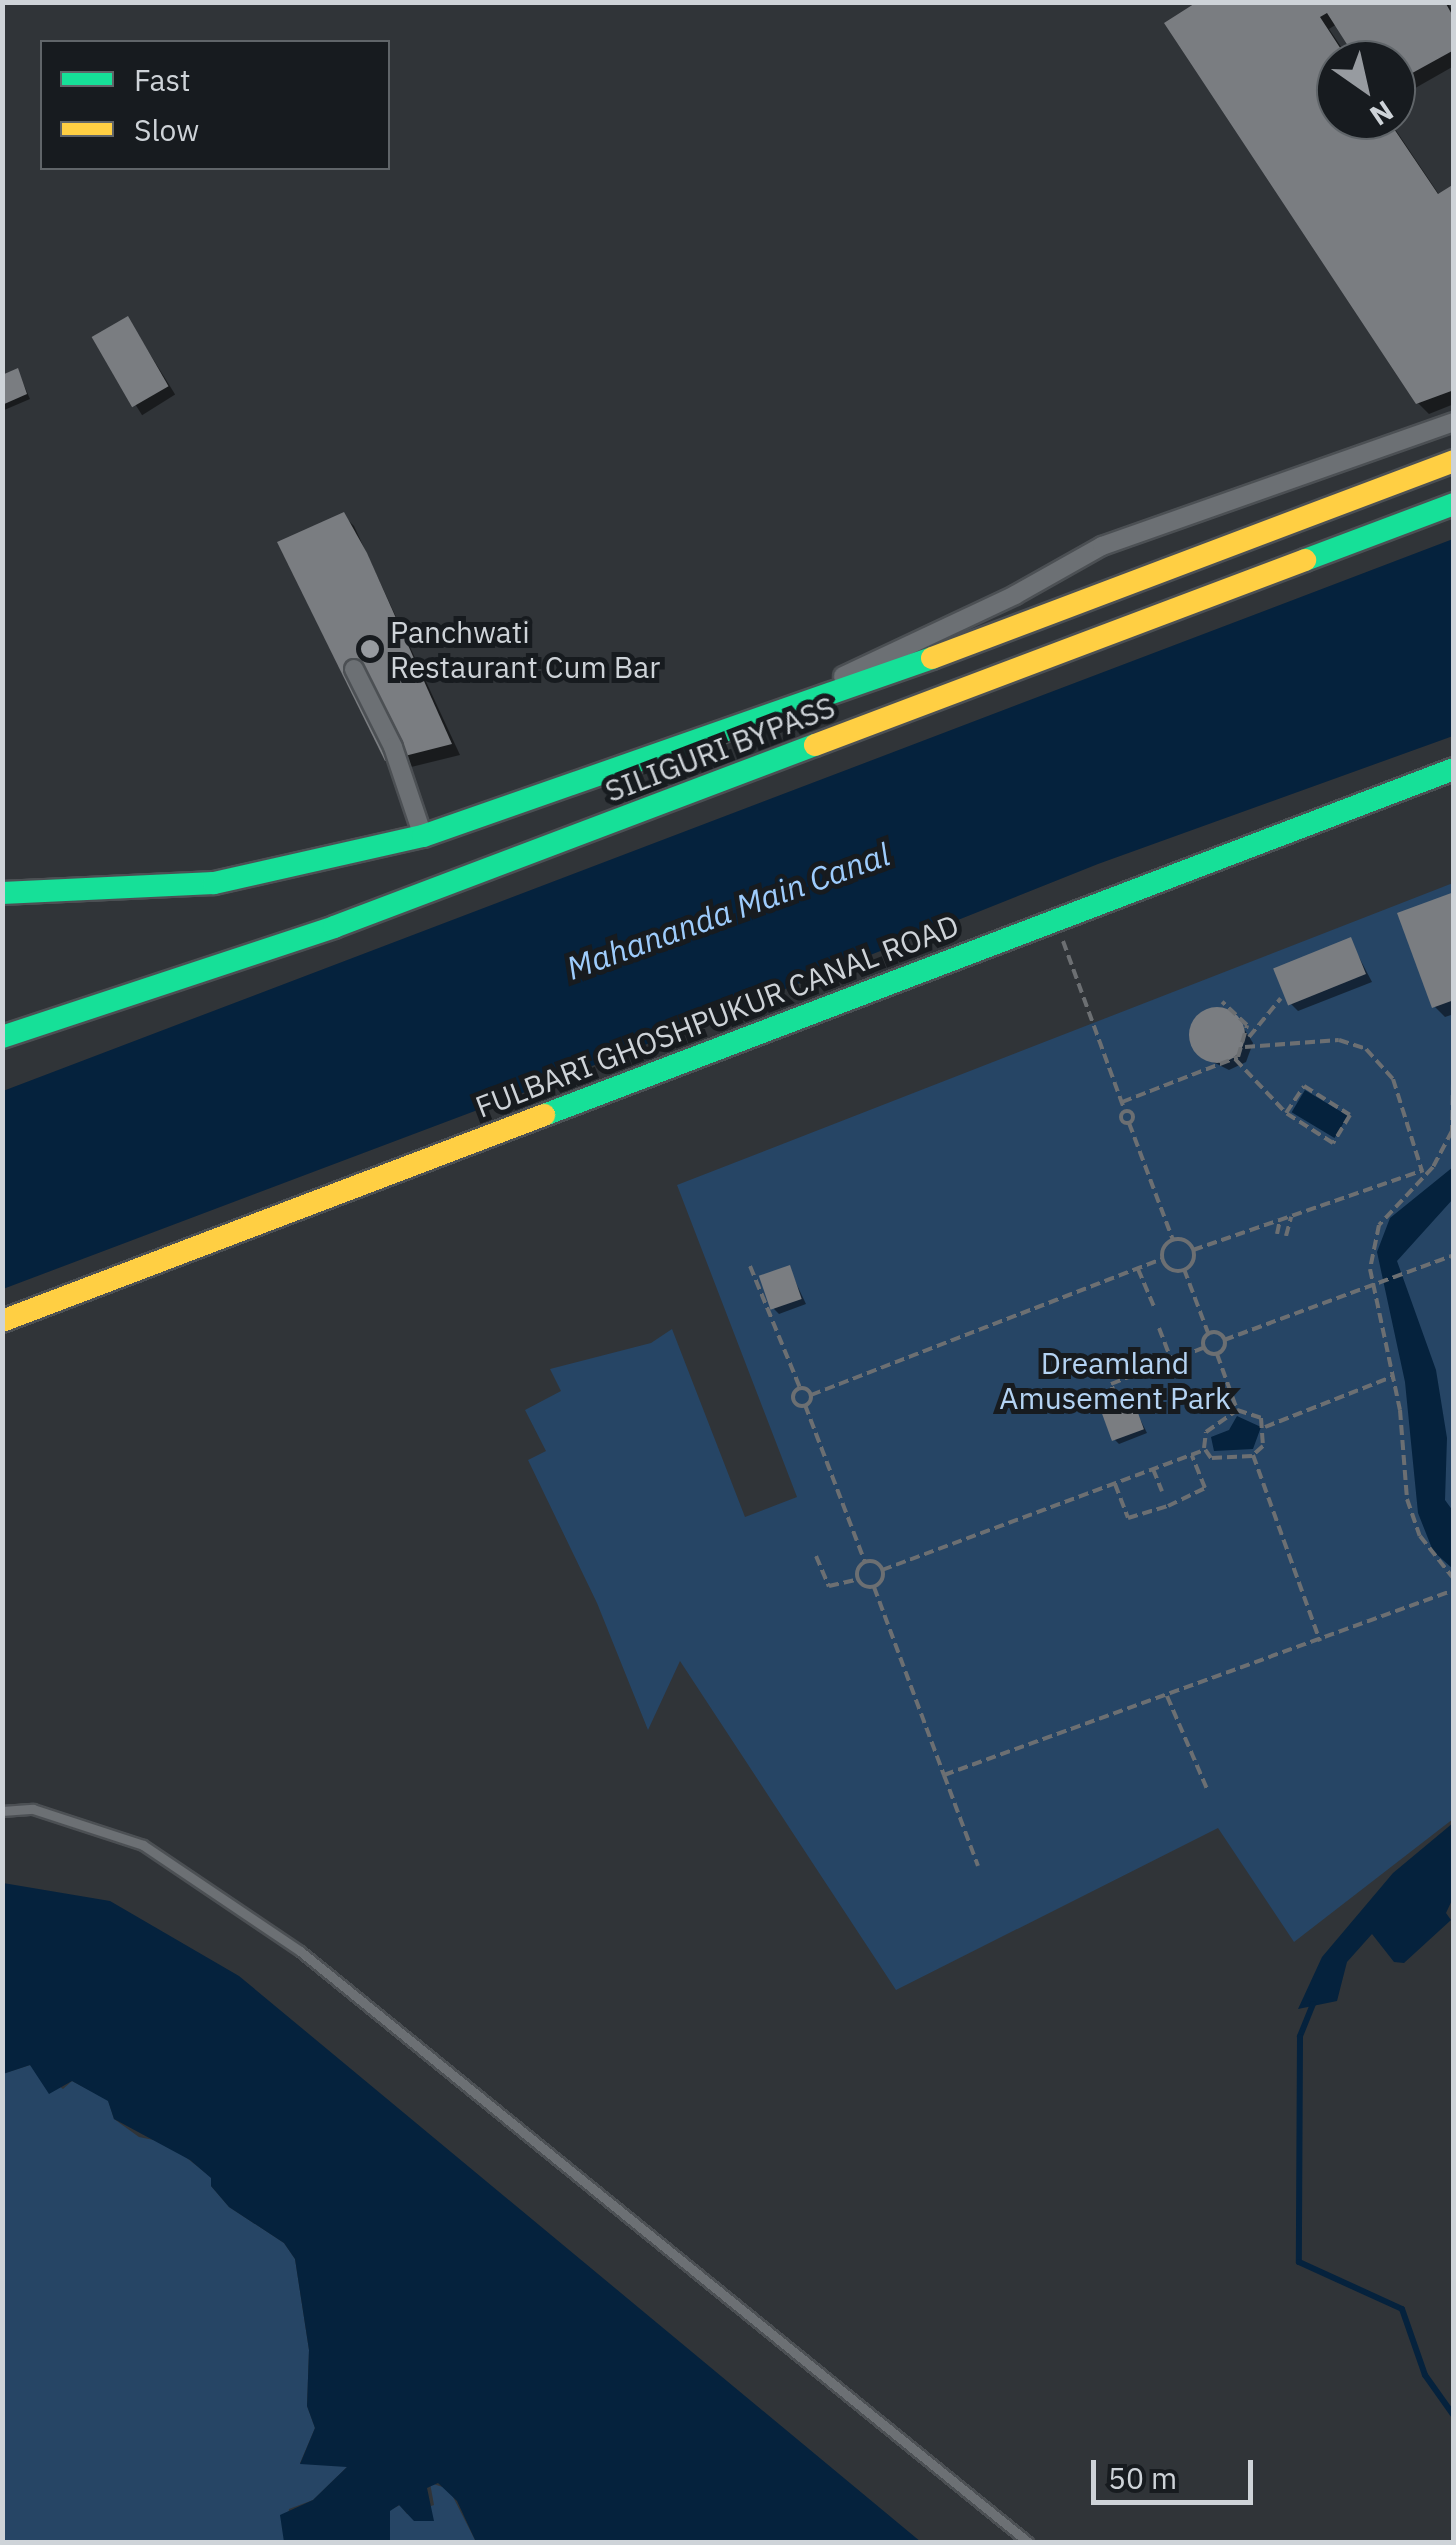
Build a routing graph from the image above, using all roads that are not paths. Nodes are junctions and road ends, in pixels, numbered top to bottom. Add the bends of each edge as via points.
1 (1454, 422) edge
2 (1454, 461) edge
3 (1454, 504) edge
4 (354, 669) dead end
5 (790, 706) junction
6 (1454, 769) edge
7 (423, 836) junction
8 (2, 892) edge
9 (2, 1038) edge
10 (2, 1320) edge
11 (2, 1812) edge
12 (1028, 2542) edge

1 - 5 street via 1102,546
2 - 5 main road via 1006,632
3 - 9 main road, SILIGURI BYPASS via 352,920
4 - 7 street via 394,747
5 - 7 main road via 702,743
6 - 10 main road, FULBARI GHOSHPUKUR CANAL ROAD
7 - 8 main road via 214,883
11 - 12 lane via 32,1809 143,1845 300,1952

